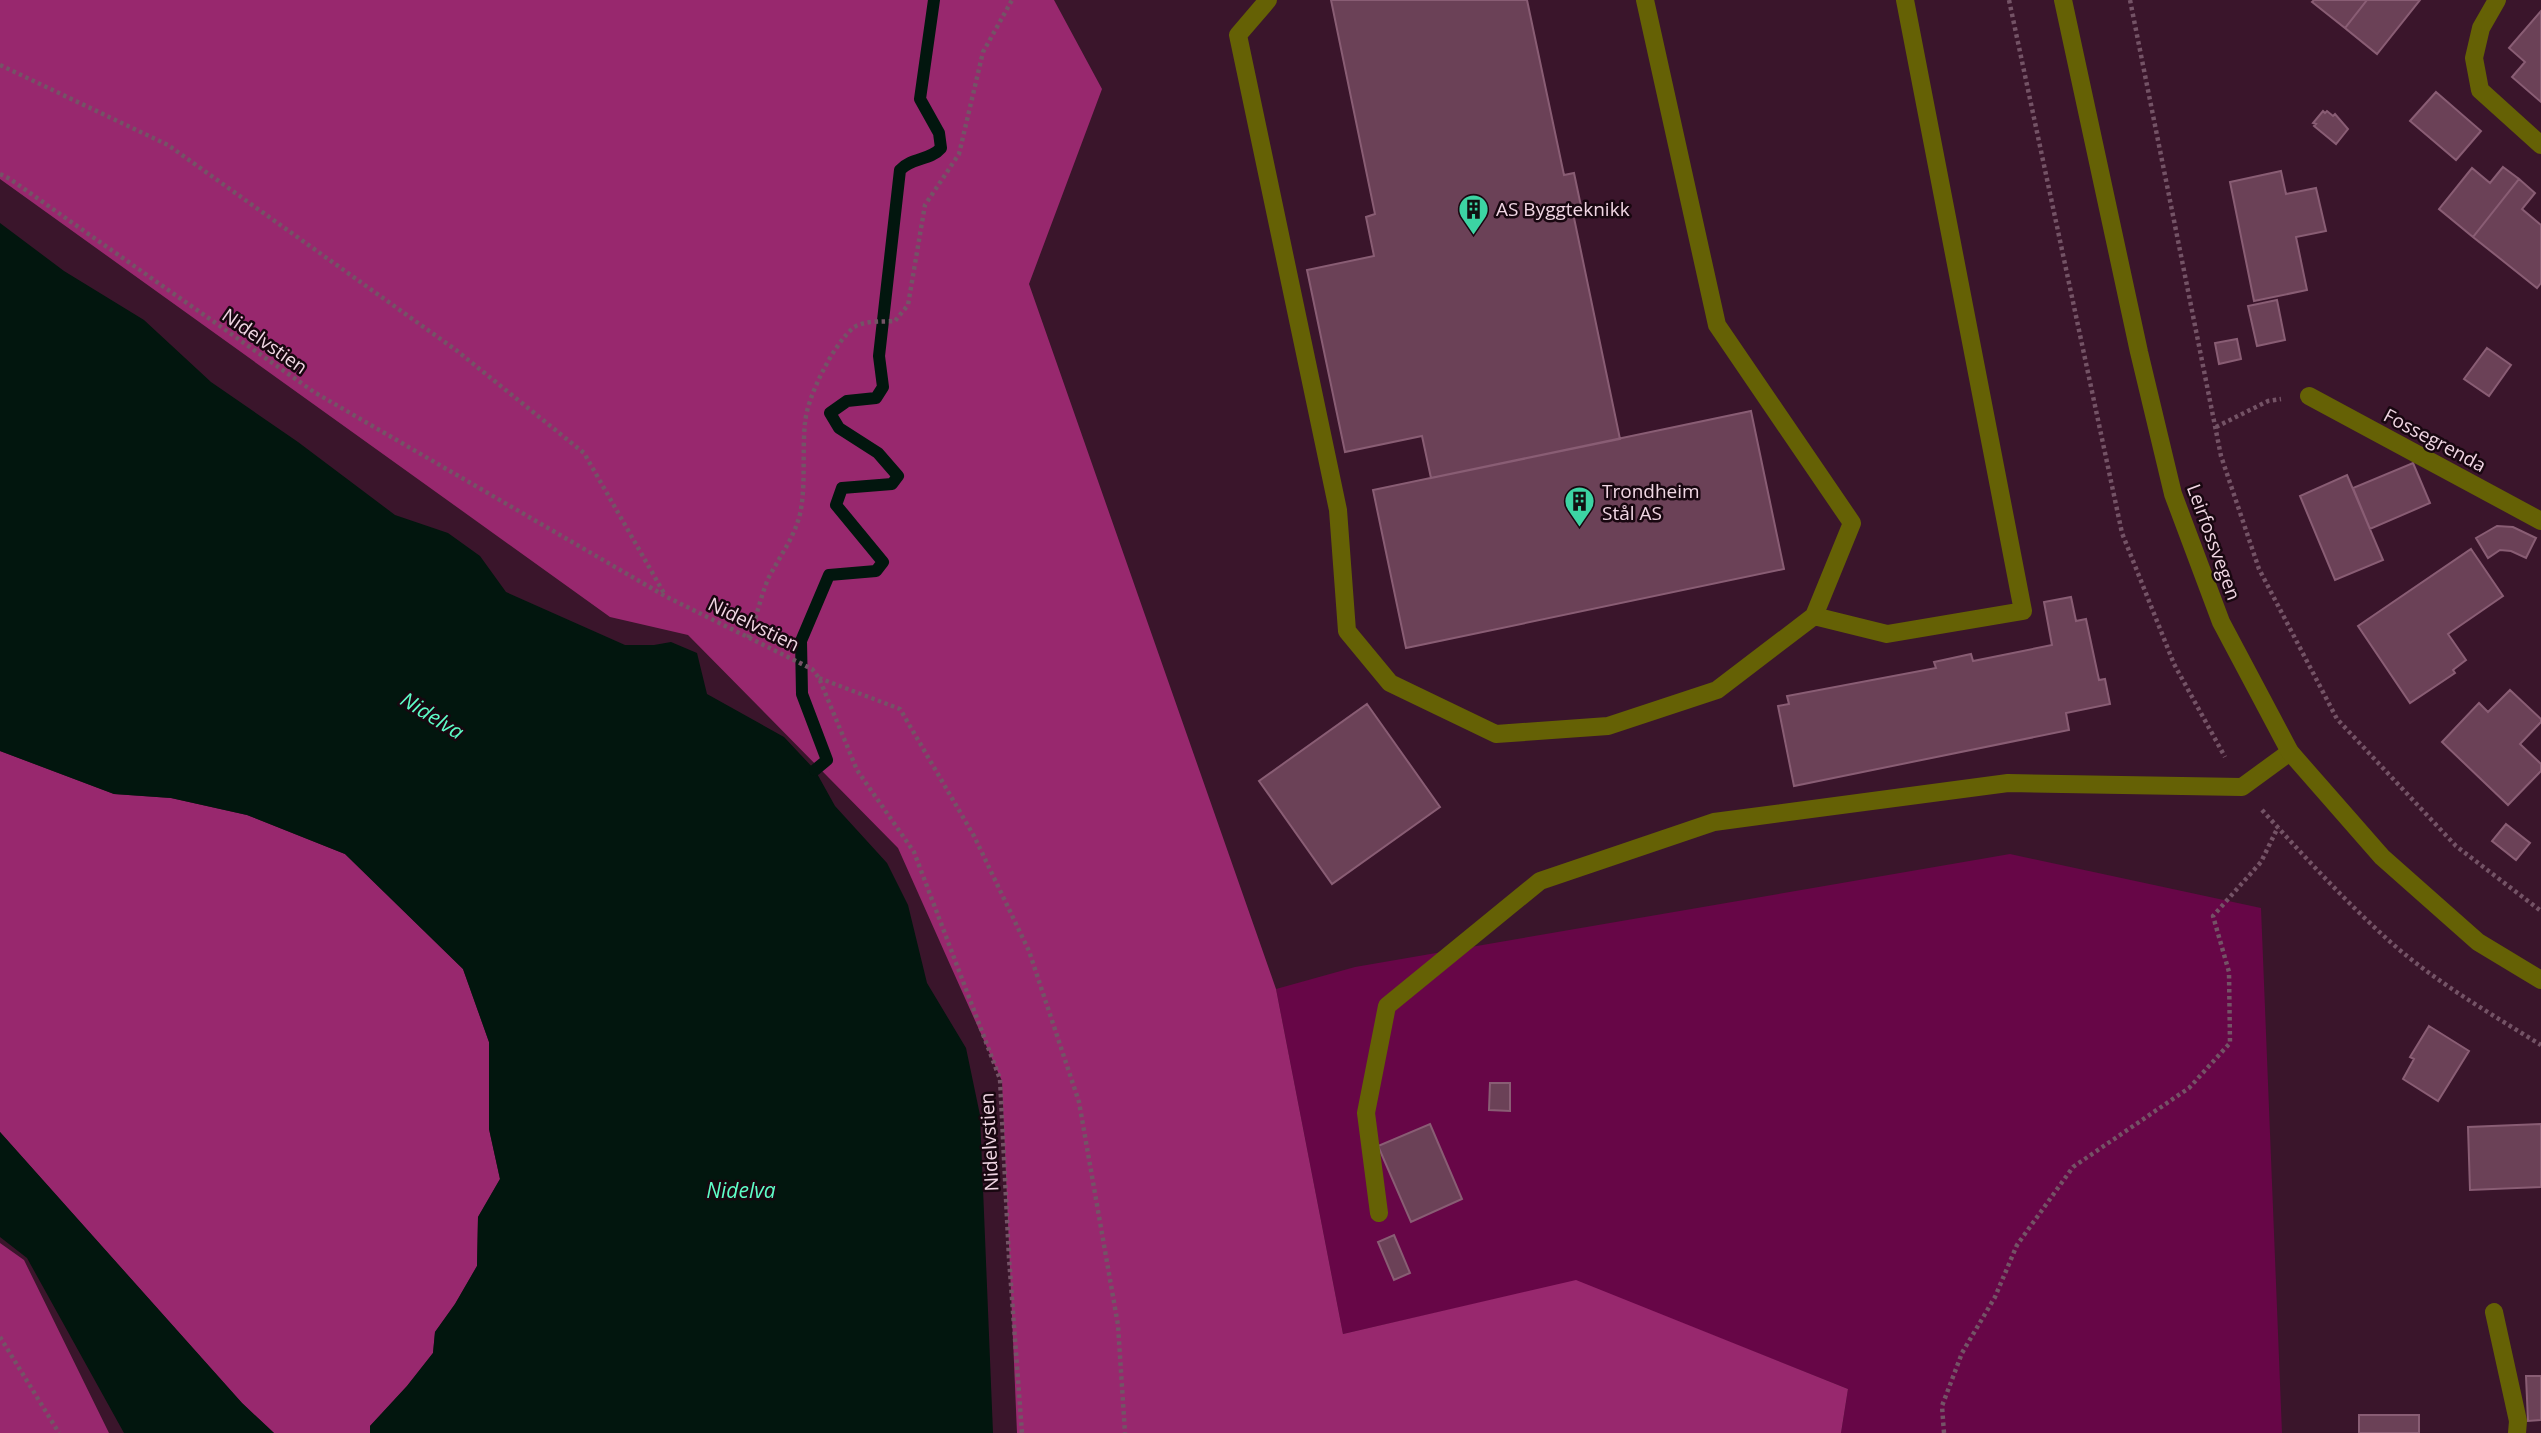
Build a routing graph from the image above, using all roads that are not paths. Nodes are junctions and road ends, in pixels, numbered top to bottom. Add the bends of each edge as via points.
1 (1268, 0) edge
2 (1645, 0) edge
3 (1905, 0) edge
4 (2063, 0) edge
5 (2497, 0) edge
6 (2541, 145) edge
7 (2309, 396) road end
8 (2541, 521) edge
9 (1814, 616) junction
10 (2290, 751) junction
11 (2541, 980) edge
12 (1379, 1213) dead end
13 (2494, 1312) dead end
14 (2517, 1433) edge

1 - 9 street via 1238,35 1338,510 1347,631 1390,683 1496,734 1608,726 1717,690
2 - 9 street via 1717,326 1852,523
3 - 9 street via 2023,611 1887,634
4 - 10 street, Leirfossvegen via 2173,494 2221,622
5 - 6 street via 2481,28 2474,58 2480,90
7 - 8 street, Fossegrenda
10 - 11 street, Leirfossvegen via 2382,857 2478,942
10 - 12 street via 2242,787 2008,783 1714,822 1540,881 1387,1006 1366,1113
13 - 14 street

